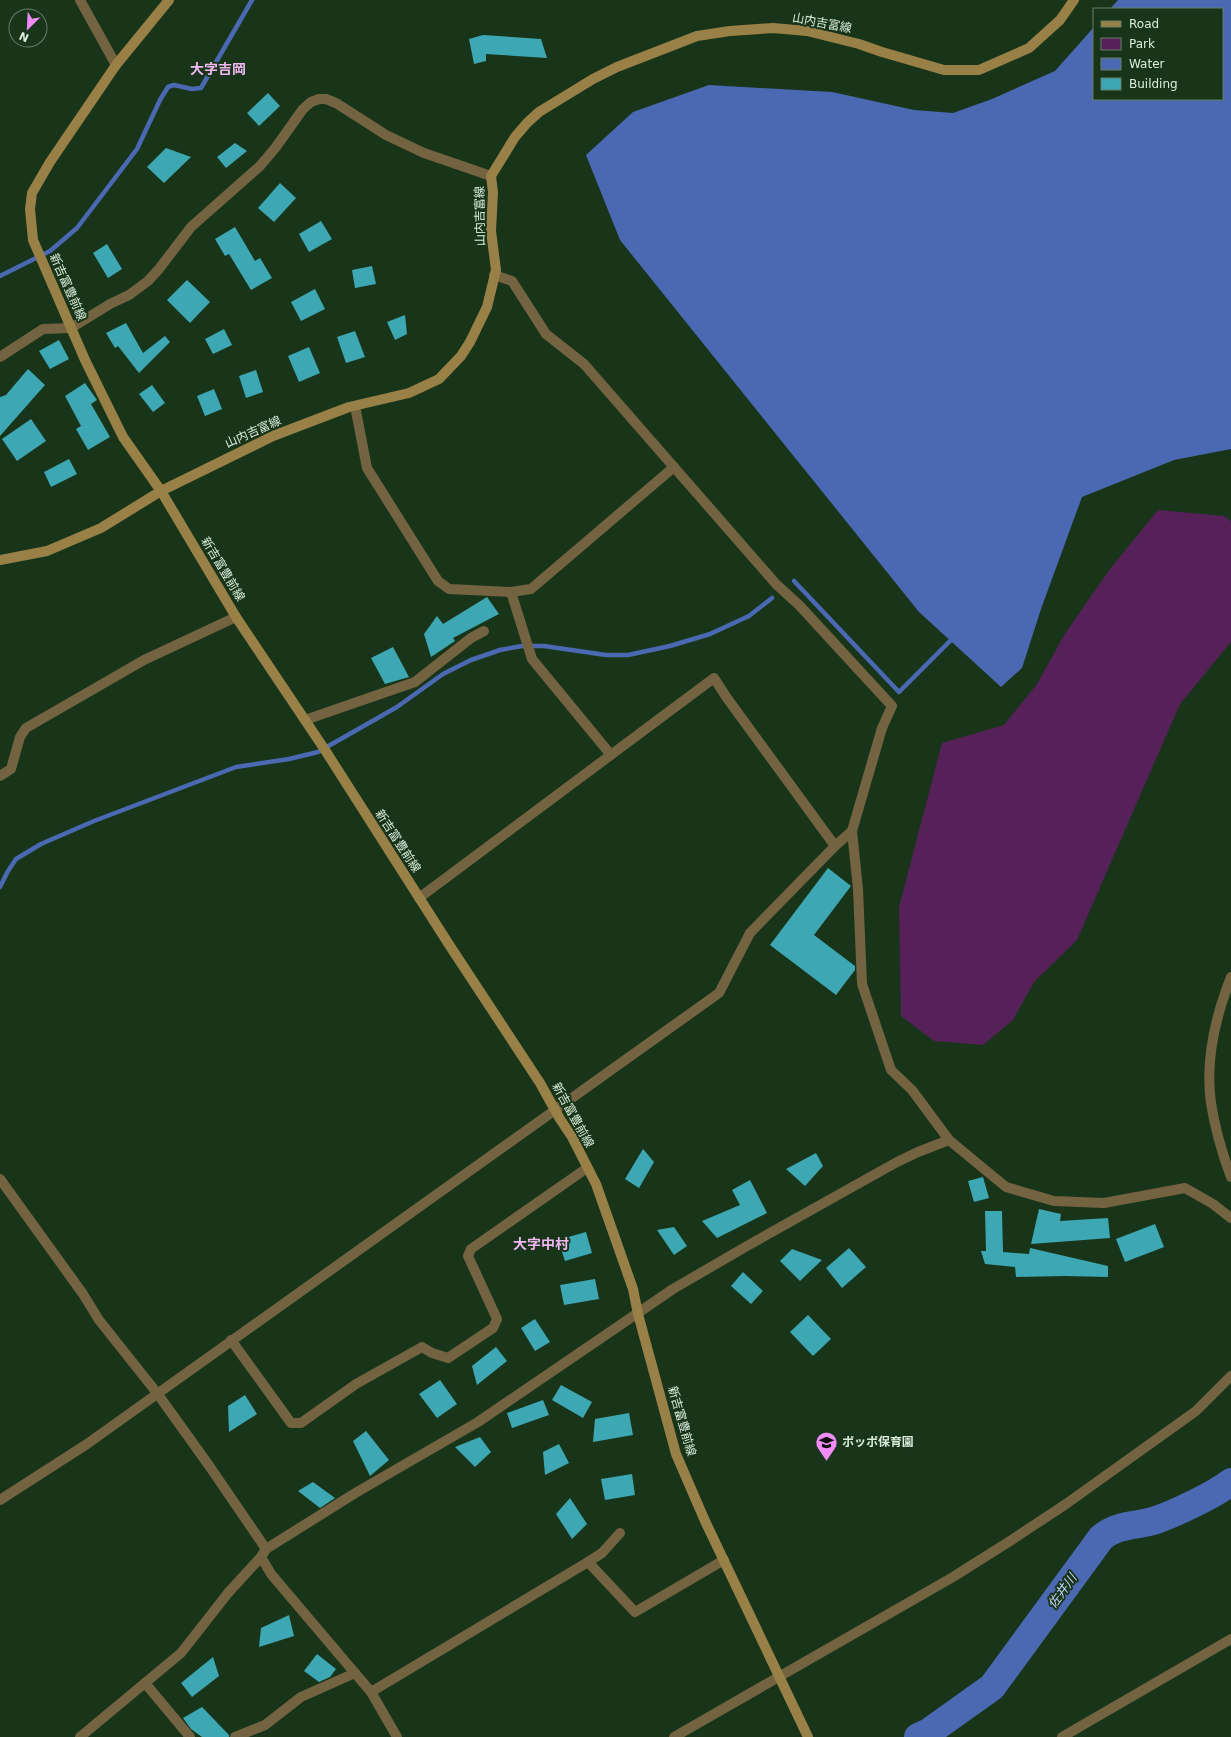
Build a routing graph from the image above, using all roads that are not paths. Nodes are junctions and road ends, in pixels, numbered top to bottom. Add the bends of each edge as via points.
1 (80, 0) edge
2 (169, 0) edge
3 (1074, 0) edge
4 (116, 65) junction
5 (491, 176) junction
6 (494, 276) junction
7 (72, 328) junction
8 (0, 357) edge
9 (355, 406) junction
10 (674, 467) junction
11 (161, 491) junction
12 (0, 560) edge
13 (511, 592) junction
14 (236, 617) junction
15 (484, 631) dead end
16 (305, 720) junction
17 (611, 755) junction
18 (0, 776) edge
19 (852, 831) junction
20 (836, 846) junction
21 (420, 898) junction
22 (1231, 977) edge
23 (555, 1110) junction
24 (949, 1140) junction
25 (588, 1168) junction
26 (1231, 1177) edge
27 (0, 1178) edge
28 (1231, 1218) edge
29 (638, 1314) junction
30 (231, 1340) junction
31 (1231, 1376) edge
32 (157, 1393) junction
33 (0, 1500) edge
34 (620, 1533) dead end
35 (264, 1553) junction
36 (724, 1560) junction
37 (588, 1562) junction
38 (1231, 1639) edge
39 (355, 1673) junction
40 (779, 1675) junction
41 (145, 1683) junction
42 (371, 1692) junction
43 (80, 1737) edge
44 (190, 1737) edge
45 (235, 1737) edge
46 (397, 1737) edge
47 (674, 1737) edge
48 (808, 1737) edge
49 (1062, 1737) edge

1 - 4 street
2 - 4 main road, 新吉富豊前線
3 - 5 main road, 山内吉富線 via 1060,20 1029,48 979,70 944,70 807,31 773,28 697,36 593,79 539,112 515,137
4 - 7 main road, 新吉富豊前線 via 32,193 30,209 33,240
5 - 6 main road, 山内吉富線 via 491,232 496,270
5 - 7 street via 424,153 386,135 336,103 319,99 303,109 260,166 191,227 148,281
6 - 9 main road, 山内吉富線 via 488,307 470,342 461,356 439,379 410,393
6 - 10 street via 512,281 546,334 584,364
7 - 8 street via 43,328
7 - 11 main road, 新吉富豊前線 via 123,437
9 - 11 main road, 山内吉富線 via 273,436
9 - 13 street via 367,468 438,581 449,589
10 - 13 street via 532,589
10 - 19 street via 776,584 799,605 892,706 882,728
11 - 12 main road, 山内吉富線 via 102,528 46,551
11 - 14 main road, 新吉富豊前線
13 - 17 street via 532,659
14 - 16 main road, 新吉富豊前線
14 - 18 street via 144,660 26,728 20,737 11,769
15 - 16 street via 471,638 415,682
16 - 21 main road, 新吉富豊前線
17 - 20 street via 714,678 731,705
17 - 21 street
19 - 20 street
19 - 24 street via 858,889 862,984 892,1070 912,1090
20 - 23 street via 750,933 719,993
21 - 23 main road, 新吉富豊前線
22 - 26 street via 1219,1012 1214,1037 1209,1087 1217,1135
23 - 25 main road, 新吉富豊前線
23 - 30 street
24 - 28 street via 1006,1187 1054,1201 1104,1203 1185,1188
24 - 29 street via 897,1162 747,1246
25 - 29 main road, 新吉富豊前線 via 633,1289
25 - 30 street via 471,1249 468,1256 497,1319 493,1328 448,1358 432,1353 422,1346 356,1384 301,1423 291,1423
27 - 32 street via 99,1320
29 - 35 street via 478,1422 357,1492
29 - 36 main road, 新吉富豊前線 via 676,1454
30 - 32 street
31 - 40 street via 1196,1411 1010,1542
32 - 33 street via 87,1444
32 - 35 street
34 - 37 street via 602,1553
35 - 39 street via 271,1574
35 - 41 street via 228,1593 181,1653
36 - 37 street via 635,1612
36 - 40 main road, 新吉富豊前線
37 - 42 street
38 - 49 street
39 - 42 street
39 - 45 street via 301,1697 265,1725
40 - 47 street
40 - 48 main road, 新吉富豊前線
41 - 43 street
41 - 44 street
42 - 46 street

